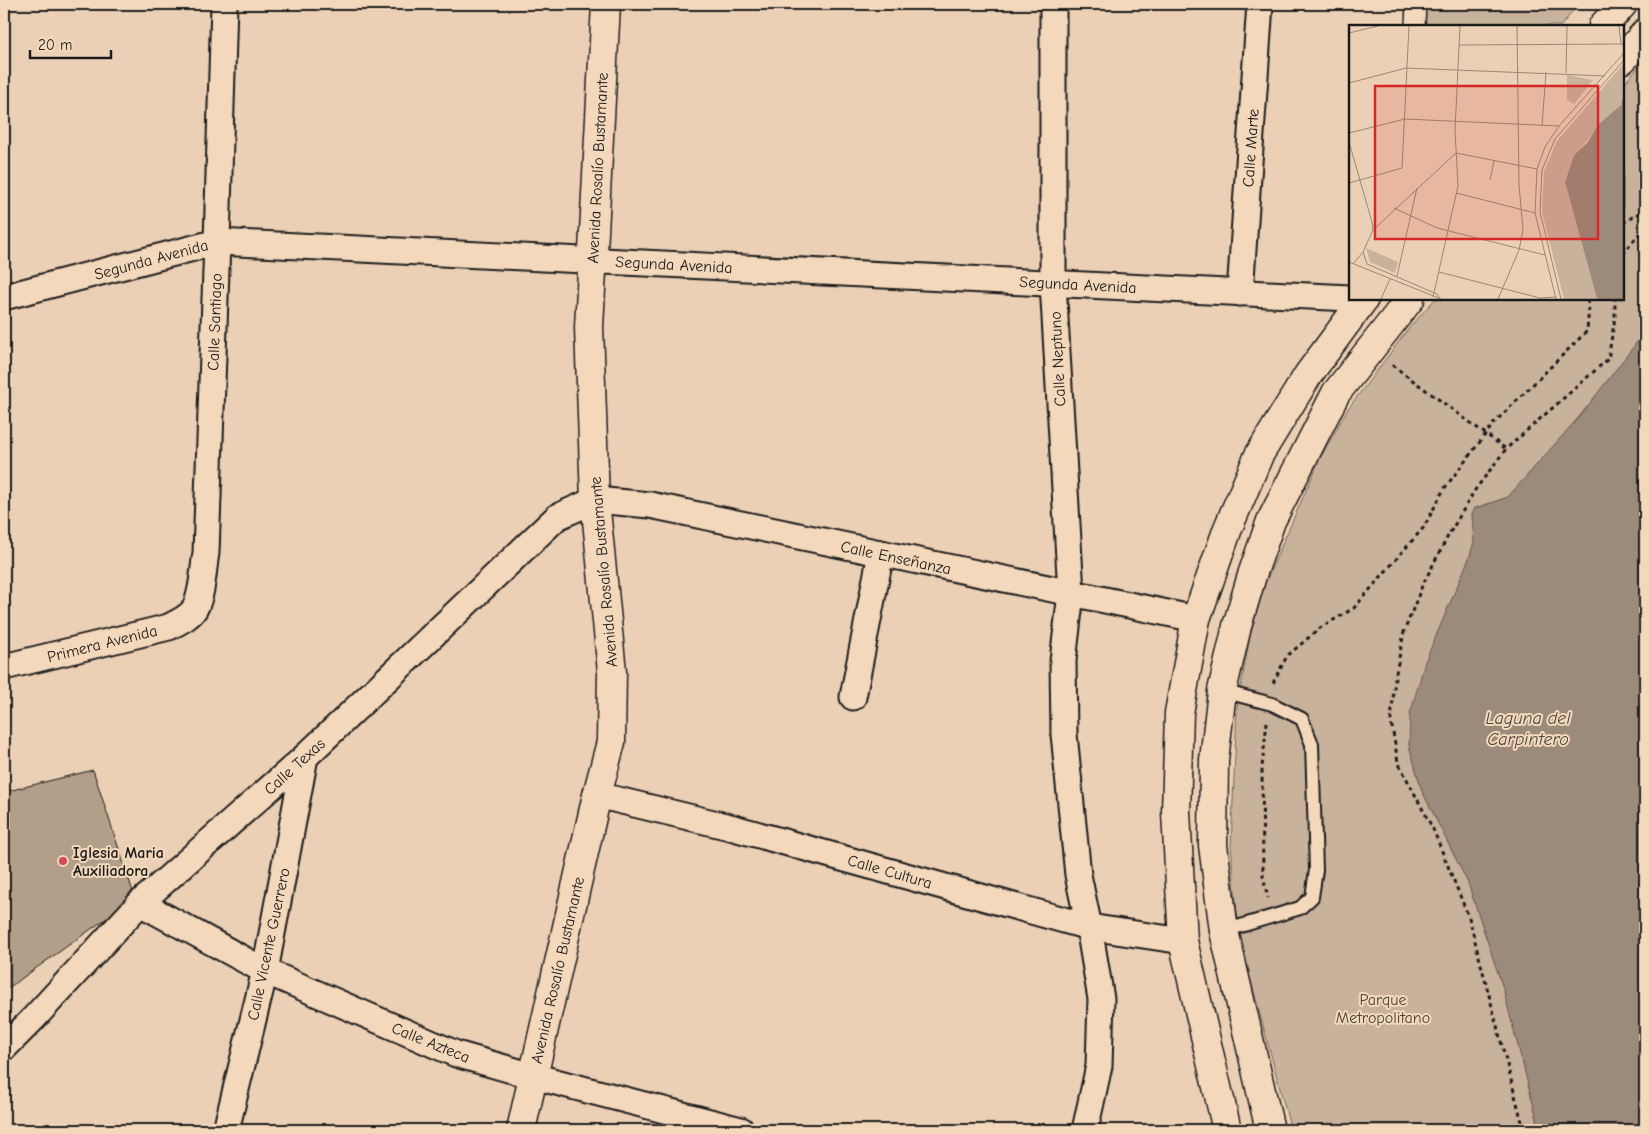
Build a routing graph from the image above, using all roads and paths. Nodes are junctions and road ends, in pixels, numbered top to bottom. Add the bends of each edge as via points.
1 (224, 4) edge
2 (606, 4) edge
3 (1053, 4) edge
4 (1260, 4) edge
5 (1416, 4) edge
6 (1623, 4) edge
7 (1415, 25) edge
8 (1604, 25) edge
9 (1645, 34) edge
10 (1624, 58) edge
11 (1645, 209) edge
12 (1624, 222) edge
13 (1645, 234) edge
14 (217, 242) junction
15 (1624, 253) edge
16 (592, 260) junction
17 (1053, 283) junction
18 (1240, 293) junction
19 (4, 297) edge
20 (1349, 298) edge
21 (1363, 300) edge
22 (1409, 300) edge
23 (1586, 300) edge
24 (1615, 300) edge
25 (1370, 350) junction
26 (1486, 434) junction
27 (1506, 449) junction
28 (595, 500) junction
29 (881, 553) junction
30 (1071, 593) junction
31 (194, 609) joint
32 (1196, 619) junction
33 (4, 667) edge
34 (1272, 685) dead end
35 (1222, 691) junction
36 (853, 697) dead end
37 (1267, 719) dead end
38 (305, 757) junction
39 (597, 795) junction
40 (1269, 900) dead end
41 (140, 903) junction
42 (1089, 927) junction
43 (1224, 931) junction
44 (1183, 941) junction
45 (265, 971) junction
46 (4, 1048) edge
47 (533, 1076) junction
48 (226, 1130) edge
49 (521, 1130) edge
50 (741, 1130) edge
51 (1085, 1130) edge
52 (1227, 1130) edge
53 (1270, 1130) edge
54 (1524, 1130) edge

1 - 14 street, Calle Santiago
2 - 16 main road, Avenida Rosalío Bustamante
3 - 17 street, Calle Neptuno
4 - 18 street, Calle Marte
5 - 7 street
6 - 8 main road
9 - 10 main road
11 - 12 path
13 - 15 path via 1638,235
14 - 16 street, Segunda Avenida
14 - 19 street, Segunda Avenida
14 - 31 street, Calle Santiago via 206,553
16 - 17 street, Segunda Avenida
16 - 28 main road, Avenida Rosalío Bustamante via 589,327
17 - 18 street, Segunda Avenida
17 - 30 street, Calle Neptuno
18 - 20 street, Segunda Avenida
21 - 32 main road via 1308,375 1259,455 1228,528
22 - 25 main road
23 - 26 path via 1587,331
24 - 27 path via 1608,359
25 - 26 path
25 - 35 main road via 1336,393 1271,521 1237,626
26 - 27 path
26 - 34 path via 1444,489 1424,527 1354,608 1320,628 1287,656
27 - 54 path via 1475,490 1422,586 1404,632 1391,721 1398,762 1433,829 1469,918
28 - 29 street, Calle Enseñanza via 650,505
28 - 38 street, Calle Texas via 557,517
28 - 39 main road, Avenida Rosalío Bustamante via 612,672 611,742
29 - 30 street, Calle Enseñanza
29 - 36 street
30 - 32 street, Calle Enseñanza
30 - 42 street, Calle Neptuno via 1063,661 1064,734 1078,875
31 - 33 street, Primera Avenida via 169,627
32 - 44 main road via 1179,722 1176,812
35 - 43 main road via 1214,760 1213,845
35 - 43 lane via 1272,704 1302,719 1312,744 1316,870 1312,897 1300,908
37 - 40 path via 1262,767 1263,876
38 - 41 street, Calle Texas
38 - 45 street, Calle Vicente Guerrero
39 - 42 street, Calle Cultura via 734,828
39 - 47 main road, Avenida Rosalío Bustamante
41 - 45 street, Calle Azteca
41 - 46 street, Calle Texas
42 - 44 street, Calle Cultura
42 - 51 street, Calle Neptuno via 1101,999 1099,1066
43 - 53 main road
44 - 52 main road
45 - 47 street, Calle Azteca via 456,1054
45 - 48 street, Calle Vicente Guerrero
47 - 49 main road, Avenida Rosalío Bustamante
47 - 50 street, Calle Azteca

